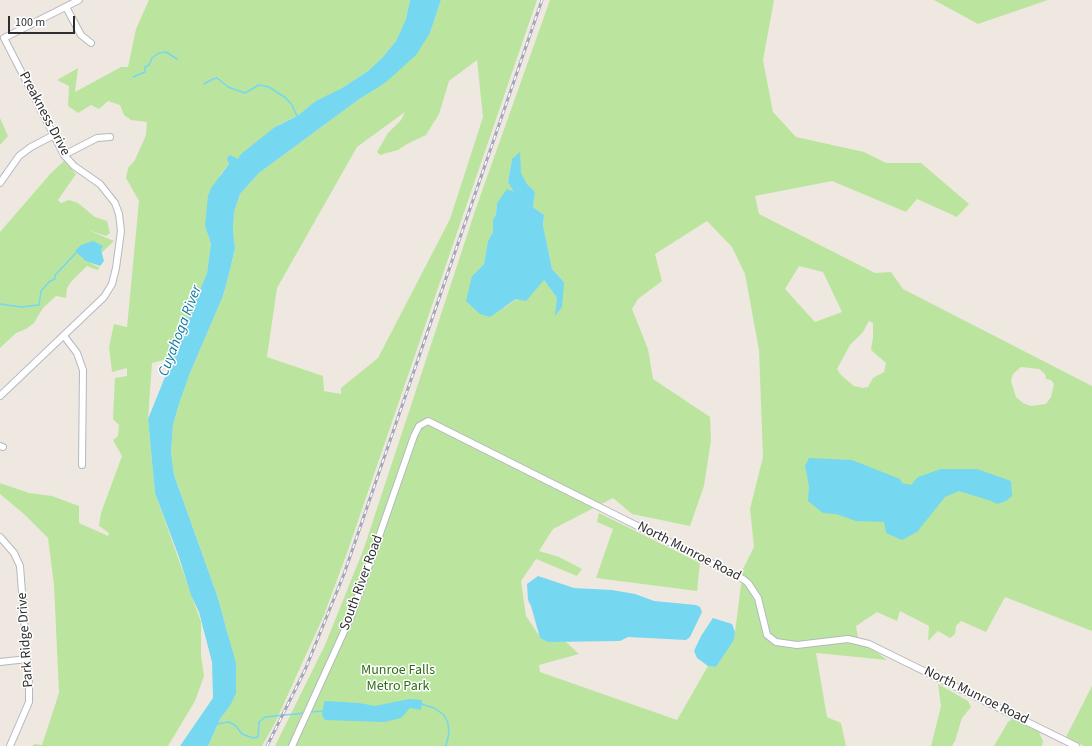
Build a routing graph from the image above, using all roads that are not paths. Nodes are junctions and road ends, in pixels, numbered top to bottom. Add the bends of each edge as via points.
1 (79, 0) edge
2 (66, 7) junction
3 (91, 43) dead end
4 (54, 135) junction
5 (110, 137) dead end
6 (64, 155) junction
7 (0, 183) edge
8 (64, 336) junction
9 (0, 396) edge
10 (428, 421) joint
11 (82, 465) dead end
12 (0, 537) edge
13 (27, 659) junction
14 (0, 662) edge
15 (10, 746) edge
16 (292, 746) edge
17 (1076, 746) edge

1 - 2 street
2 - 3 street via 81,35
2 - 4 street, Preakness Drive via 4,38
4 - 6 street, Preakness Drive
4 - 7 street via 19,156
5 - 6 street via 97,138
6 - 8 street, Preakness Drive via 110,194 118,209 121,231 116,268 109,289 98,304
8 - 9 street, Preakness Drive
8 - 11 street via 77,353 83,370
10 - 16 street, South River Road via 419,426 414,436 352,614
10 - 17 street, North Munroe Road via 743,579 758,598 767,635 776,642 797,645 848,639 869,644
12 - 13 street, Park Ridge Drive via 14,552 20,566
13 - 14 street
13 - 15 street, Park Ridge Drive via 29,702

